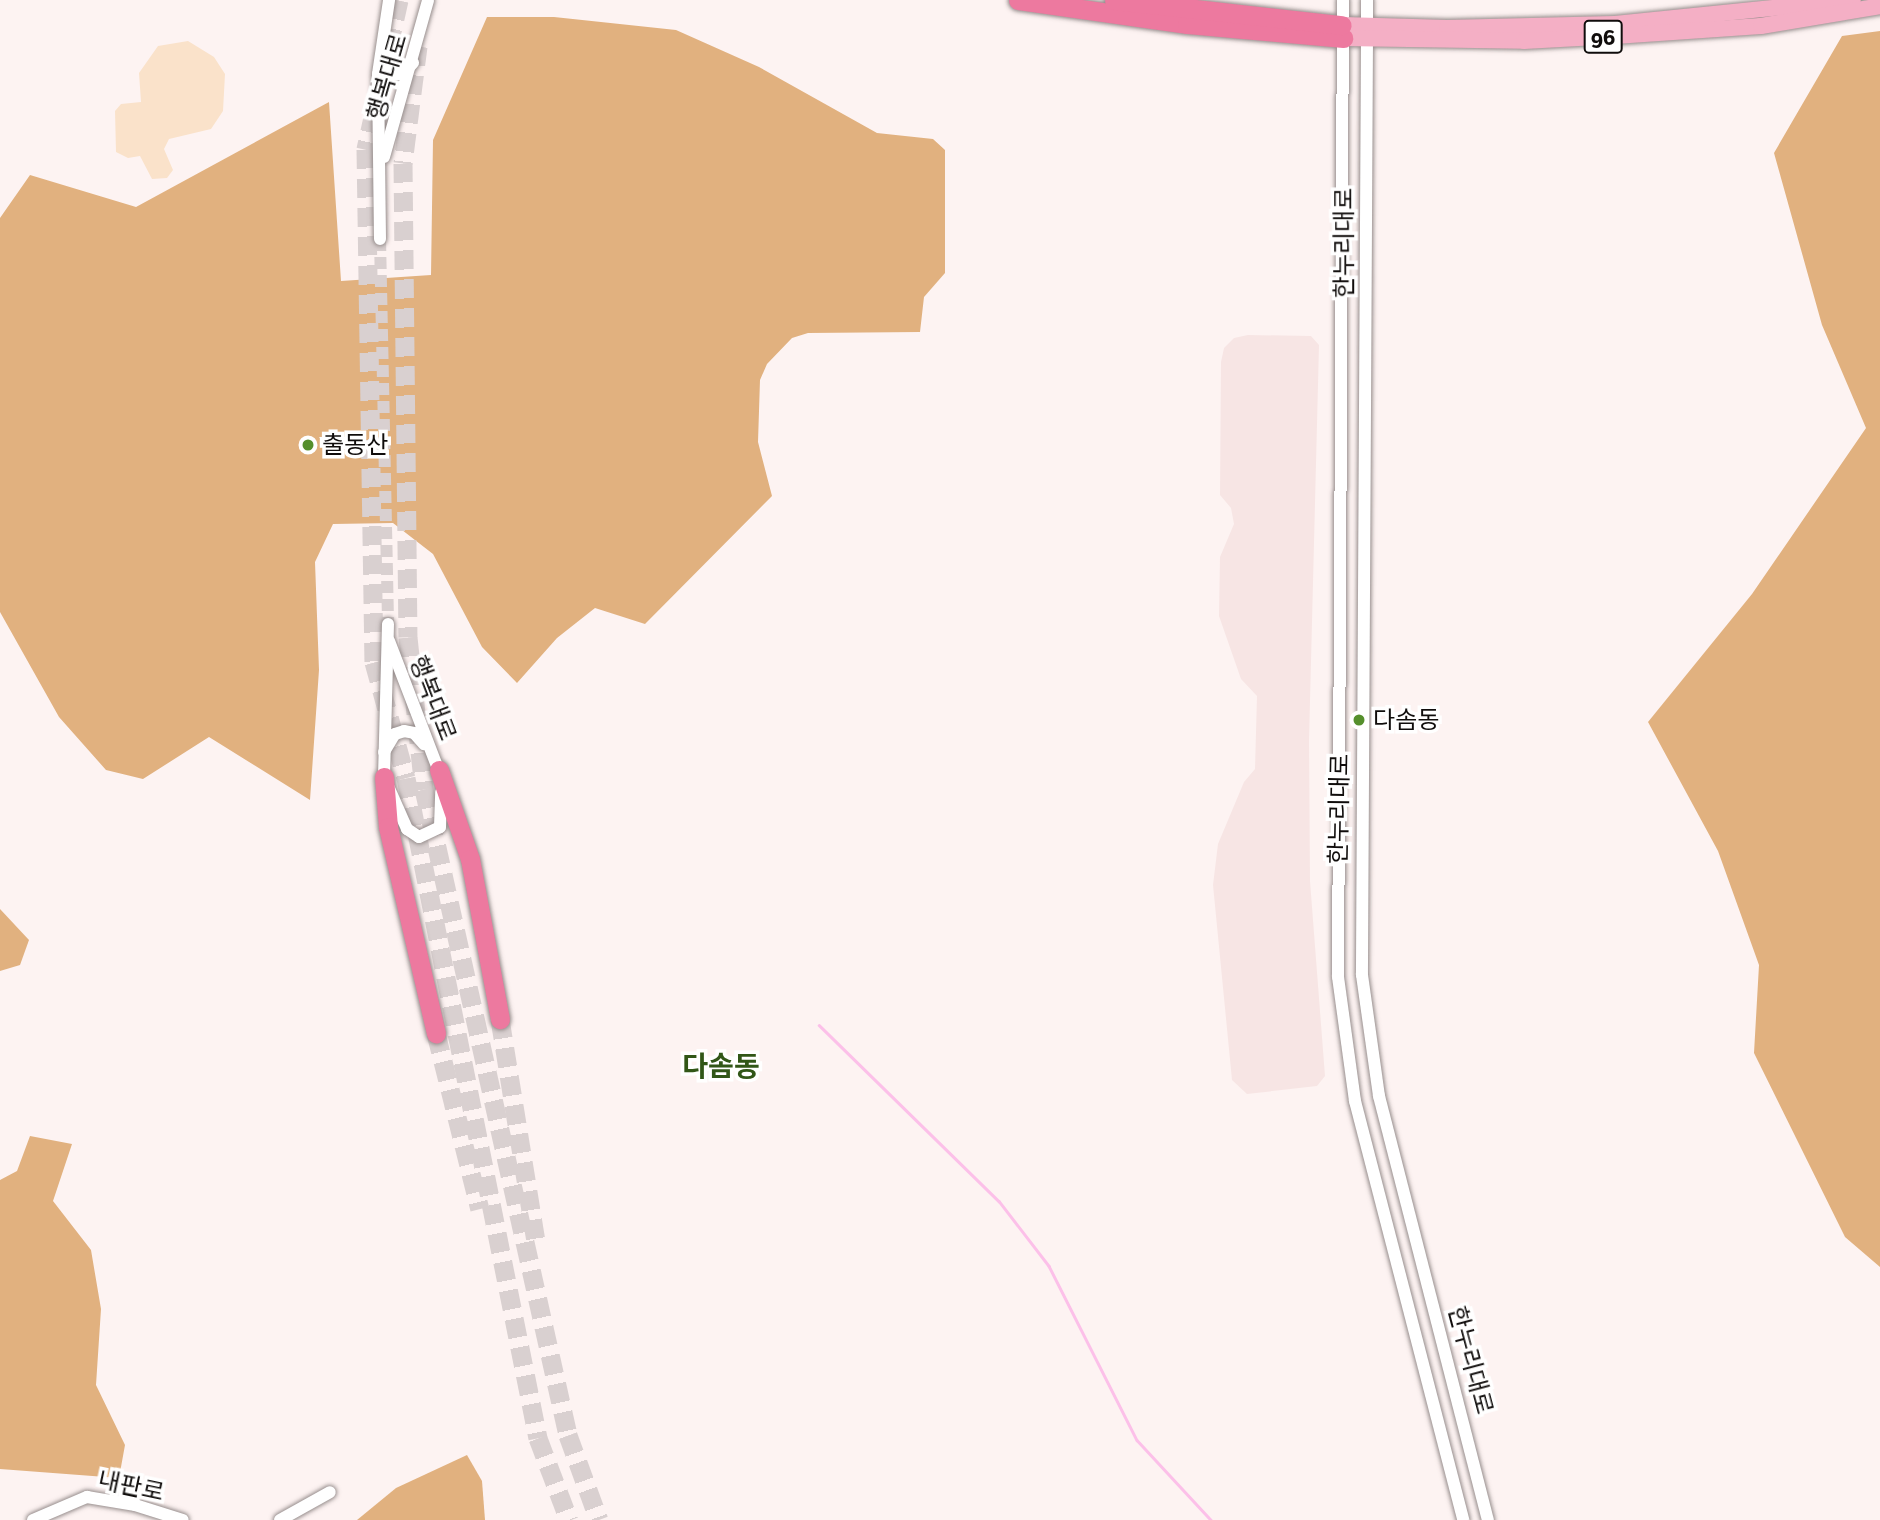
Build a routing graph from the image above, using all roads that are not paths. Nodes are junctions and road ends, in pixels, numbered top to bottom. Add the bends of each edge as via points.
1 (389, 0) edge
2 (428, 0) edge
3 (1018, 0) edge
4 (1114, 0) edge
5 (1343, 0) edge
6 (1367, 0) edge
7 (1853, 0) edge
8 (1880, 6) edge
9 (1343, 31) junction
10 (1367, 32) junction
11 (1446, 34) junction
12 (380, 49) junction
13 (415, 59) junction
14 (382, 164) junction
15 (380, 239) tunnel mouth
16 (388, 624) tunnel mouth
17 (389, 641) junction
18 (429, 750) junction
19 (384, 752) junction
20 (439, 769) junction
21 (384, 777) junction
22 (500, 1019) tunnel mouth
23 (436, 1033) tunnel mouth
24 (330, 1492) dead end
25 (33, 1520) edge
26 (183, 1520) edge
27 (280, 1520) edge
28 (1463, 1520) edge
29 (1488, 1520) edge

1 - 12 street, 행복대로
2 - 13 street, 행복대로
3 - 9 highway via 1187,24
4 - 9 highway
5 - 9 street, 한누리대로
6 - 10 street, 한누리대로
7 - 11 main road, 96 via 1615,24
8 - 11 main road, 96 via 1761,26 1537,40
9 - 10 main road
9 - 28 street, 한누리대로 via 1338,977 1355,1101
10 - 11 main road, 96
10 - 29 street, 한누리대로 via 1362,975 1379,1096
12 - 13 street via 381,63 394,74 410,69
12 - 14 street, 행복대로
13 - 14 street, 행복대로
14 - 15 street, 행복대로
16 - 17 street, 행복대로
17 - 18 street, 행복대로
17 - 19 street, 행복대로
18 - 19 street via 414,733 404,731 395,734
18 - 20 street, 행복대로
19 - 21 street, 행복대로
20 - 21 street via 440,827 419,837 398,814
20 - 22 highway via 470,859
21 - 23 highway via 388,827
24 - 27 street
25 - 26 street, 내판로 via 87,1497 135,1504

